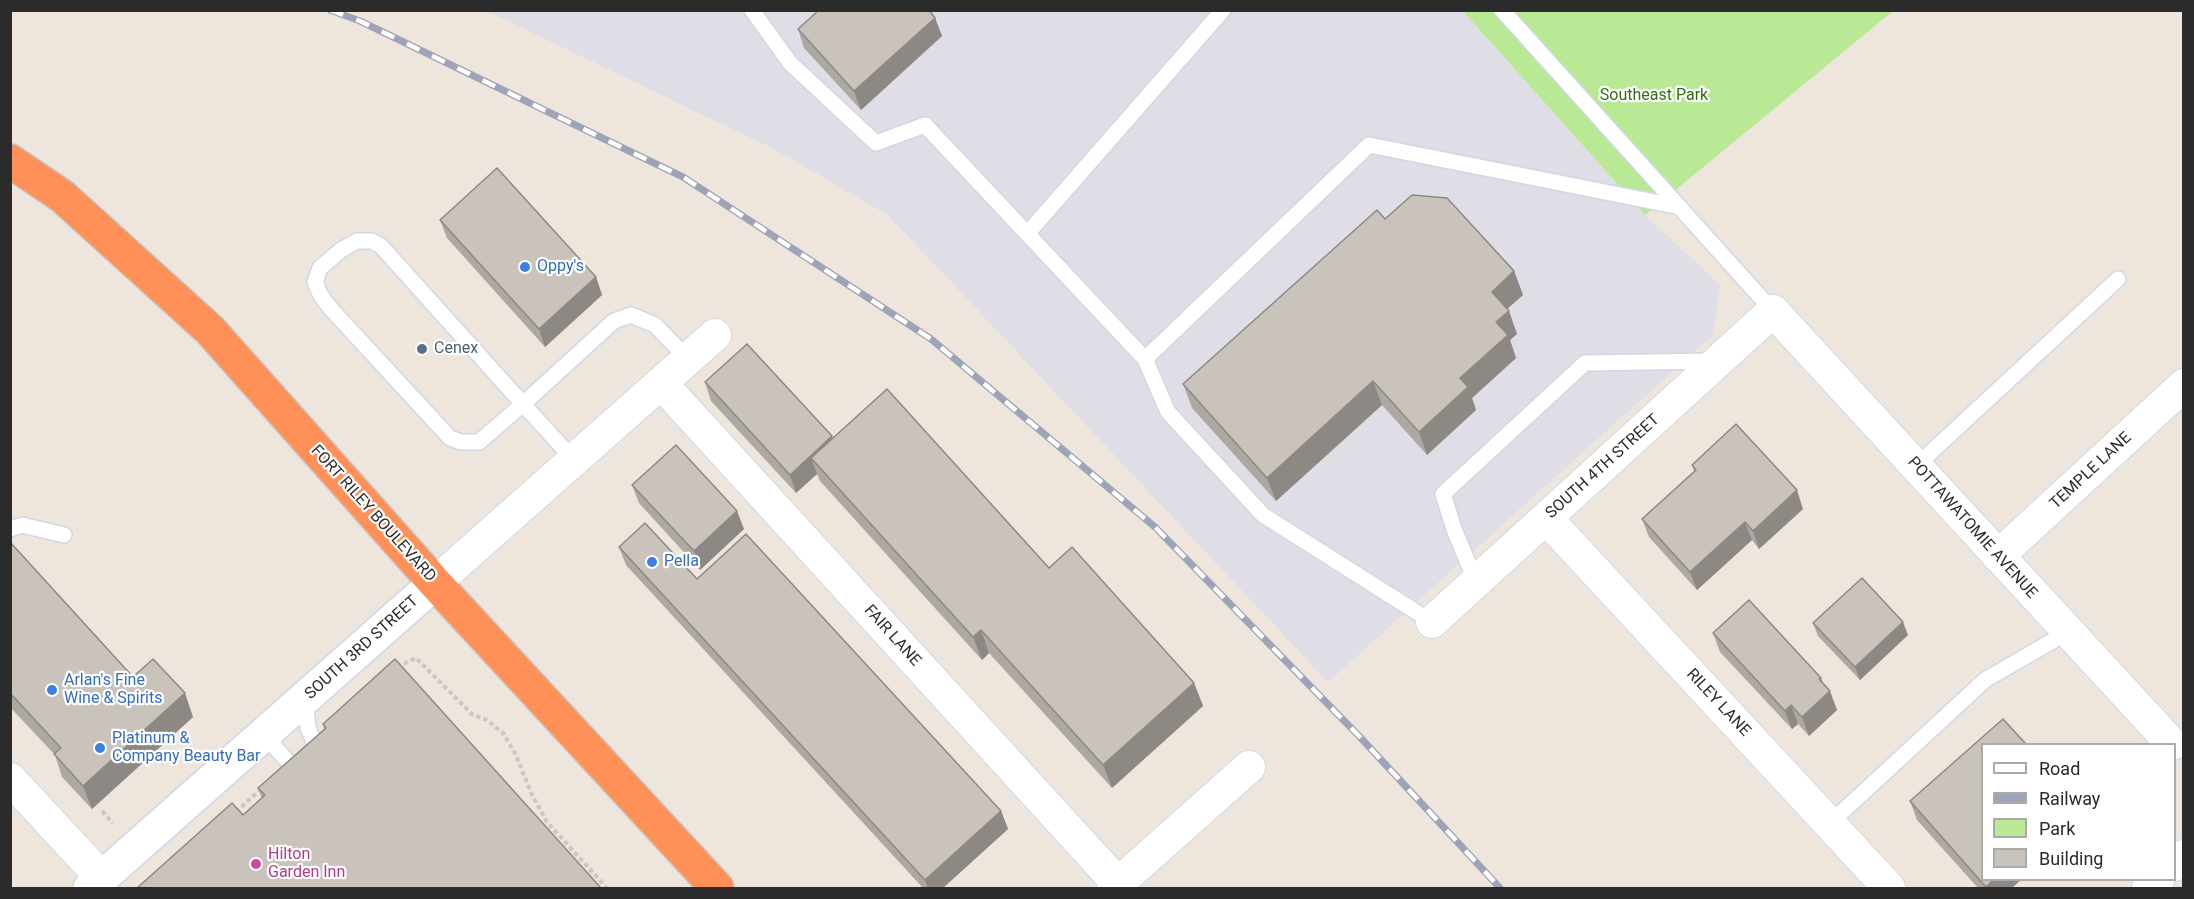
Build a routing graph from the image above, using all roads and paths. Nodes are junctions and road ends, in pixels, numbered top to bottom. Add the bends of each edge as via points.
1 (752, 10) edge
2 (1223, 10) edge
3 (1502, 10) edge
4 (10, 161) edge
5 (1680, 207) junction
6 (1027, 234) junction
7 (2118, 279) dead end
8 (1773, 311) junction
9 (715, 335) dead end
10 (688, 359) junction
11 (1145, 359) junction
12 (1718, 361) junction
13 (662, 383) junction
14 (2184, 385) edge
15 (523, 404) junction
16 (574, 460) junction
17 (1916, 466) junction
18 (1546, 518) junction
19 (10, 530) edge
20 (64, 535) dead end
21 (1998, 556) junction
22 (1476, 582) junction
23 (435, 583) junction
24 (1432, 622) joint
25 (2068, 632) junction
26 (370, 640) junction
27 (305, 698) junction
28 (264, 735) junction
29 (2170, 743) edge
30 (323, 760) edge
31 (1249, 767) dead end
32 (10, 779) edge
33 (303, 779) edge
34 (1829, 824) junction
35 (96, 883) edge
36 (1118, 887) edge
37 (608, 888) edge
38 (717, 888) edge
39 (1889, 888) edge

1 - 6 lane via 790,63 876,142 925,125
2 - 6 lane
3 - 5 lane
4 - 23 highway, FORT RILEY BOULEVARD via 62,196 210,330
5 - 8 lane
5 - 11 lane via 1369,146
6 - 11 lane
7 - 17 lane
8 - 12 street, SOUTH 4TH STREET
8 - 17 street, POTTAWATOMIE AVENUE
9 - 10 street, SOUTH 3RD STREET
10 - 13 street, SOUTH 3RD STREET
10 - 15 lane via 655,325 631,315 614,321
11 - 24 lane via 1168,412 1263,515
12 - 18 street, SOUTH 4TH STREET
12 - 22 lane via 1585,363 1443,494
13 - 16 street, SOUTH 3RD STREET
13 - 36 street, FAIR LANE
14 - 21 street, TEMPLE LANE
15 - 15 lane via 381,246 372,241 357,241 320,268 315,282 321,296 450,438 479,442
15 - 16 lane
16 - 23 street, SOUTH 3RD STREET
17 - 21 street, POTTAWATOMIE AVENUE
18 - 22 street, SOUTH 4TH STREET
18 - 34 street, RILEY LANE
19 - 20 lane via 22,525
21 - 25 street, POTTAWATOMIE AVENUE
22 - 24 street, SOUTH 4TH STREET
23 - 26 street, SOUTH 3RD STREET
23 - 38 highway, FORT RILEY BOULEVARD
25 - 29 street, POTTAWATOMIE AVENUE
25 - 34 lane via 1985,680
26 - 27 street, SOUTH 3RD STREET
26 - 37 path via 395,668 416,658 472,716 487,720 503,733 547,822
27 - 28 street, SOUTH 3RD STREET
27 - 30 lane via 308,728
28 - 33 lane
28 - 35 street, SOUTH 3RD STREET
31 - 36 street
32 - 35 street
34 - 39 street, RILEY LANE

